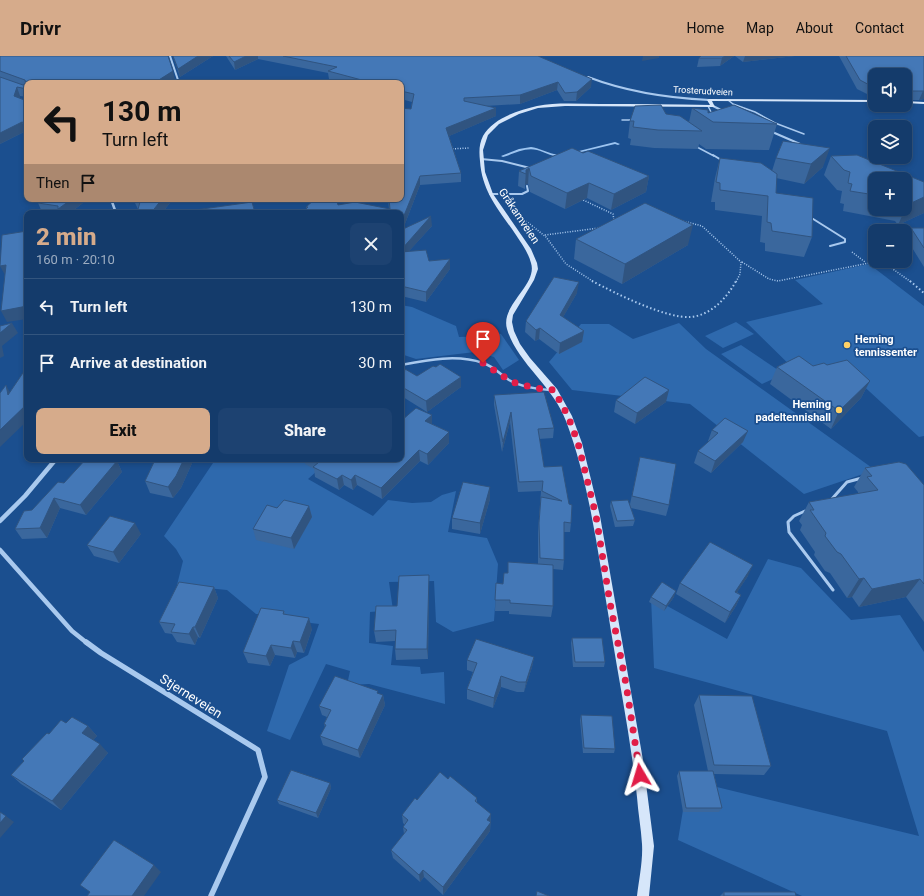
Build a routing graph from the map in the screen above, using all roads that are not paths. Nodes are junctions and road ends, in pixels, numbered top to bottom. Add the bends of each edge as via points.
1 (170, 56) edge
2 (585, 76) edge
3 (178, 80) edge
4 (728, 100) junction
5 (868, 101) edge
6 (912, 102) edge
7 (924, 103) edge
8 (710, 104) junction
9 (727, 112) edge
10 (622, 120) dead end
11 (639, 120) edge
12 (717, 120) edge
13 (769, 131) dead end
14 (804, 134) dead end
15 (693, 144) edge
16 (804, 146) edge
17 (481, 159) junction
18 (725, 162) edge
19 (530, 168) edge
20 (527, 186) edge
21 (490, 194) junction
22 (806, 215) edge
23 (830, 246) dead end
24 (404, 365) edge
25 (554, 390) junction
26 (53, 462) edge
27 (867, 477) edge
28 (825, 503) edge
29 (806, 510) dead end
30 (0, 522) edge
31 (0, 550) edge
32 (833, 590) dead end
33 (211, 896) edge
34 (643, 896) edge

1 - 3 street
2 - 8 street, Trosterudveien via 637,92
4 - 5 street, Trosterudveien
4 - 8 street, Trosterudveien
4 - 14 lane
6 - 7 street
8 - 9 street, Gråkamveien
8 - 12 lane via 711,113
8 - 17 street, Gråkamveien via 646,109 544,106 497,123 486,135
10 - 11 lane
13 - 16 street
15 - 18 lane
17 - 19 lane
17 - 21 street, Gråkamveien
20 - 21 lane via 528,191 522,194
21 - 25 street, Gråkamveien via 528,249 534,263 531,280 510,315 511,331 528,360
22 - 23 lane via 844,237 845,242
24 - 25 lane via 470,360 490,366 512,382
25 - 34 street, Gråkamveien via 568,416 578,443 596,516 626,684 648,846
26 - 30 street
27 - 28 lane via 847,482 832,500
29 - 32 lane via 788,522 789,532
31 - 33 street, Stjerneveien via 72,632 101,653 258,750 265,777

